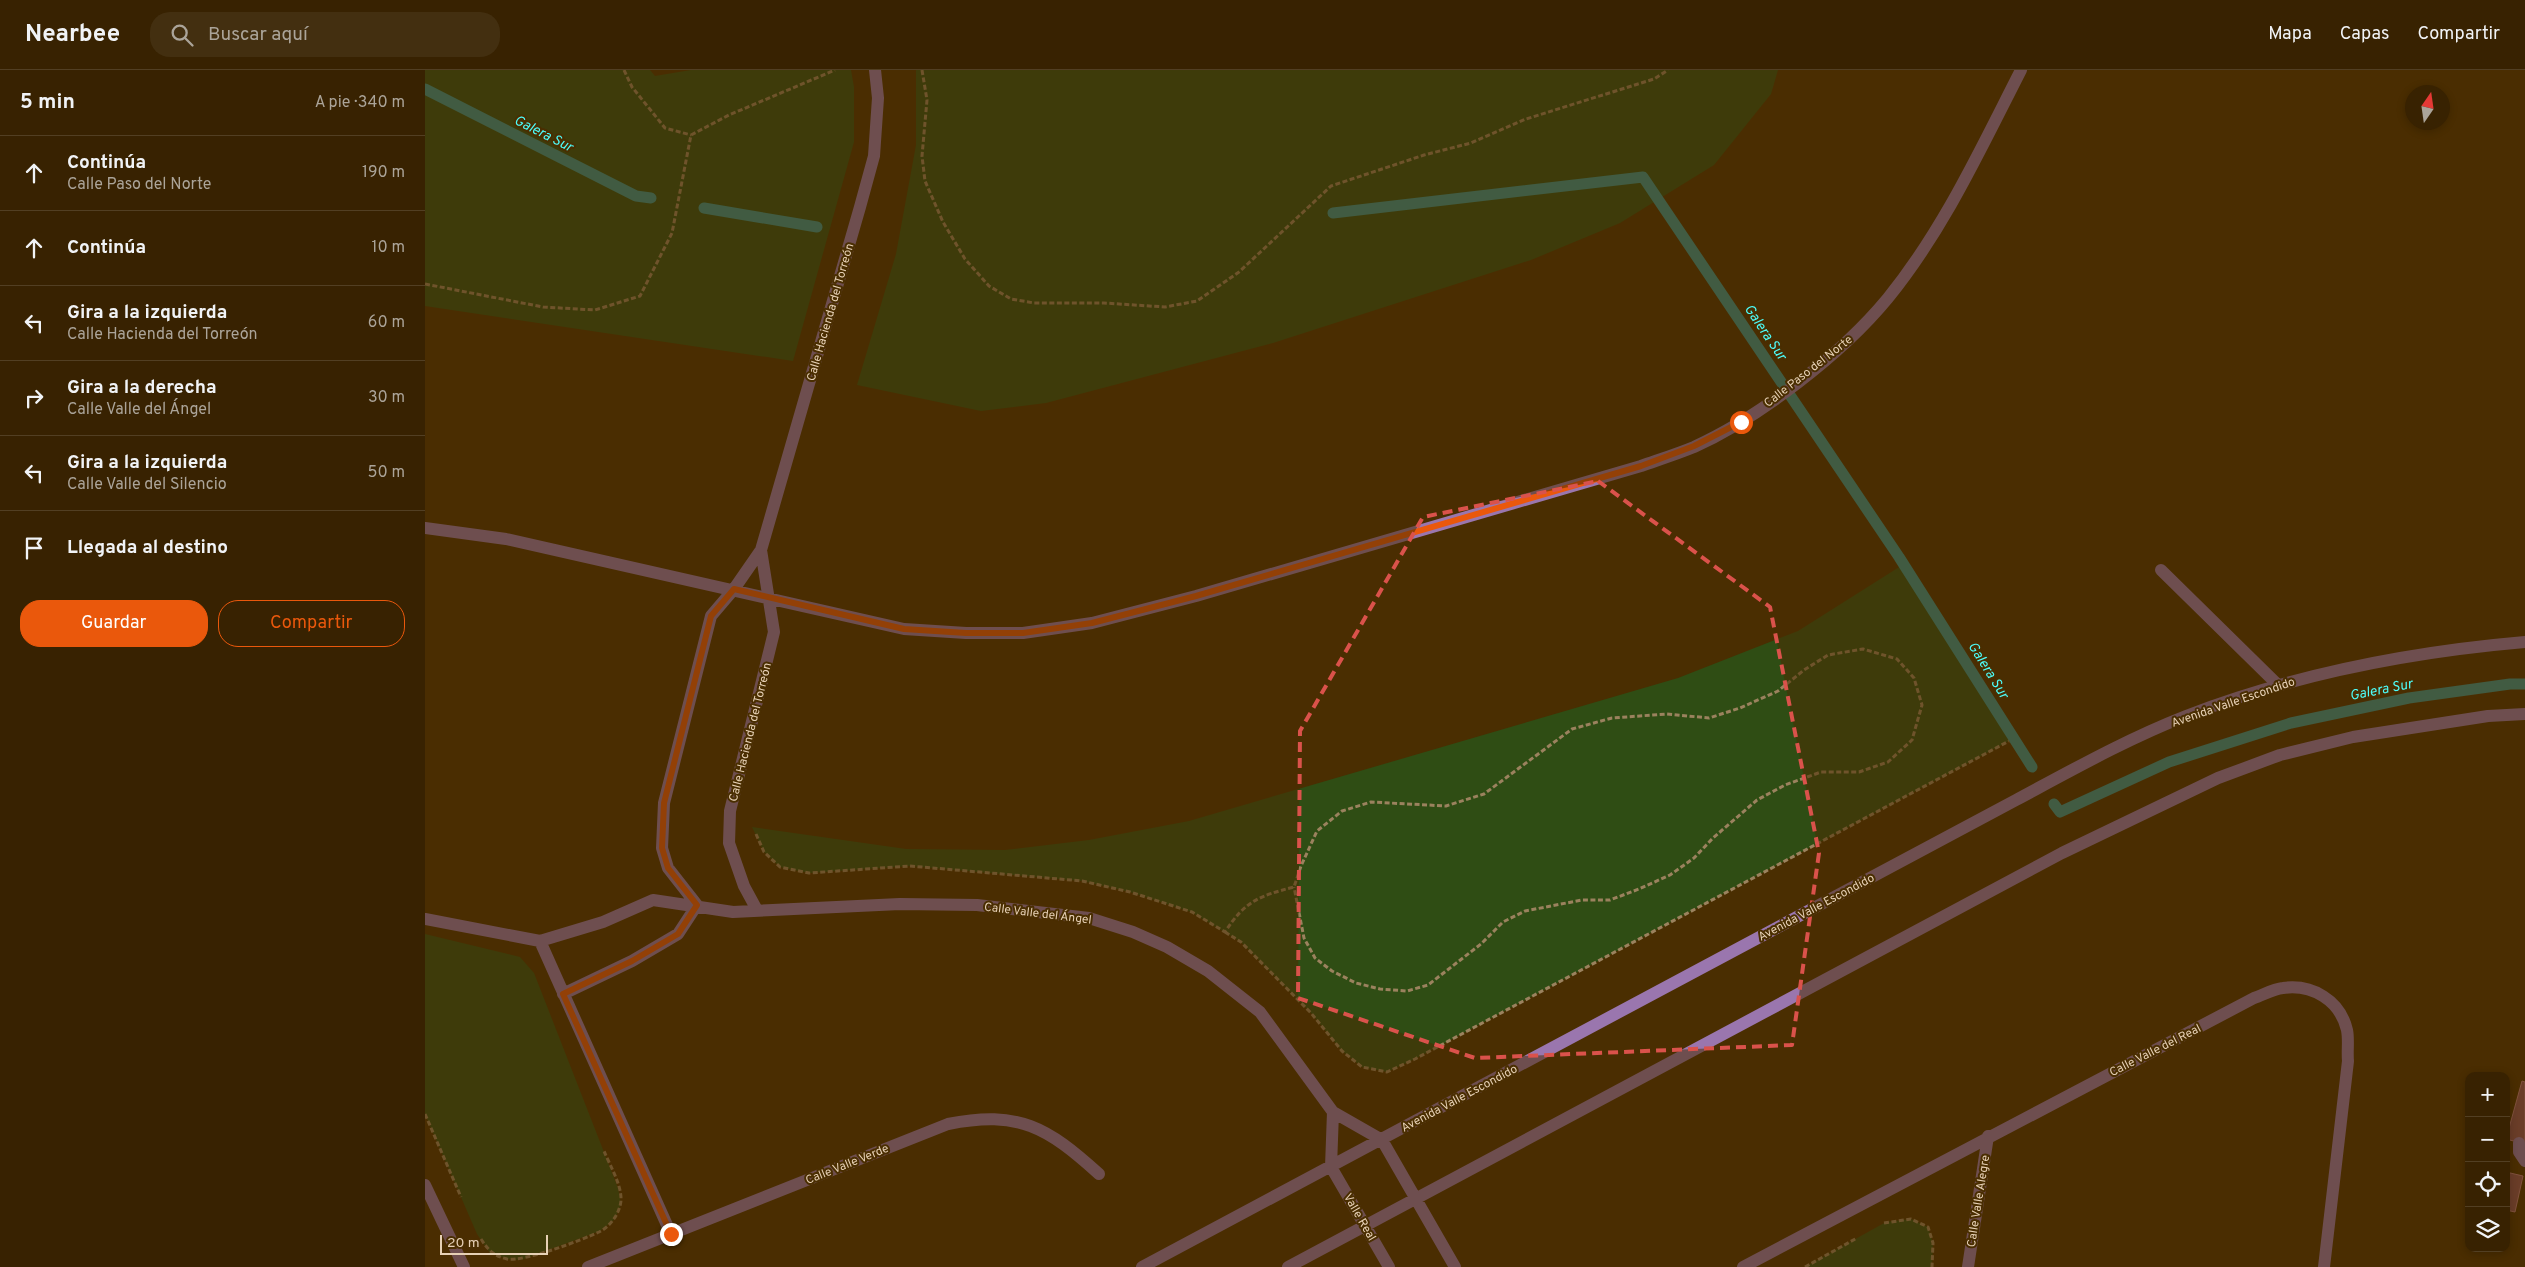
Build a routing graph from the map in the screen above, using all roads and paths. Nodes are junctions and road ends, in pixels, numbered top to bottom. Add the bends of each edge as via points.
1 (624, 70) edge
2 (835, 70) edge
3 (875, 70) edge
4 (923, 70) edge
5 (1668, 70) edge
6 (2021, 70) edge
7 (691, 134) junction
8 (425, 284) edge
9 (425, 528) edge
10 (761, 550) junction
11 (2161, 570) dead end
12 (734, 589) junction
13 (769, 598) junction
14 (2525, 642) edge
15 (2278, 685) junction
16 (2525, 714) edge
17 (2009, 741) dead end
18 (730, 811) junction
19 (1294, 887) junction
20 (697, 905) junction
21 (757, 910) junction
22 (425, 918) edge
23 (1225, 932) junction
24 (540, 941) junction
25 (563, 994) junction
26 (1333, 1112) junction
27 (425, 1114) edge
28 (1989, 1136) junction
29 (1382, 1140) junction
30 (2519, 1143) dead end
31 (601, 1144) dead end
32 (2525, 1161) edge
33 (1331, 1167) junction
34 (1099, 1174) dead end
35 (425, 1185) edge
36 (1416, 1199) junction
37 (463, 1200) dead end
38 (1365, 1226) junction
39 (1878, 1227) dead end
40 (477, 1234) dead end
41 (671, 1234) junction
42 (1861, 1236) dead end
43 (464, 1267) edge
44 (588, 1267) edge
45 (1142, 1267) edge
46 (1288, 1267) edge
47 (1389, 1267) edge
48 (1455, 1267) edge
49 (1743, 1267) edge
50 (1805, 1267) edge
51 (1932, 1267) edge
52 (1968, 1267) edge
53 (2324, 1267) edge

1 - 7 path via 632,87 665,128
2 - 7 path
3 - 10 street, Calle Hacienda del Torreón via 878,98 874,156
4 - 5 path via 927,100 922,156 925,181 965,260 989,286 1011,298 1034,303 1165,307 1197,301 1239,272 1331,186 1471,143 1526,119 1654,79
6 - 13 street, Calle Paso del Norte via 1962,187 1888,298 1852,338 1792,386 1741,422 1694,446 1641,466 1196,596 1092,623 1023,633 904,629
7 - 8 path via 672,233 640,296 595,310 543,307
9 - 12 street, Calle Paso del Norte via 506,539
10 - 12 street, Calle Hacienda del Torreón
10 - 13 street, Calle Hacienda del Torreón
11 - 15 street
12 - 13 street, Calle Paso del Norte
12 - 20 street, Calle Hacienda del Torreón via 711,616 664,803 662,848 668,868
13 - 18 street, Calle Hacienda del Torreón via 774,632
14 - 15 street, Avenida Valle Escondido via 2451,648
15 - 29 street, Avenida Valle Escondido via 2186,716 2103,754
16 - 36 street via 2488,716 2353,737 2280,755 2218,778 2062,853
17 - 23 path via 1387,1072 1362,1067 1343,1051 1311,1013 1241,942
18 - 21 street, Calle Hacienda del Torreón via 729,843 743,886
18 - 23 path via 752,827 764,852 780,867 809,873 910,866 1082,881 1130,892 1191,912
19 - 19 path via 1317,830 1342,811 1371,802 1446,806 1484,794 1572,729 1612,718 1667,714 1709,718 1778,691 1828,655 1863,649 1897,659 1914,678 1922,705 1912,740 1889,762 1859,772 1821,772 1785,785 1757,800 1678,869 1610,900 1582,900 1525,911 1503,922 1481,944 1428,985 1407,990 1380,989 1355,983 1332,971 1315,958 1304,938
19 - 23 path via 1263,895 1238,912
20 - 21 street, Calle Valle del Ángel via 733,912
20 - 24 street, Calle Valle del Ángel via 653,900 603,922
20 - 25 street via 678,934 632,961
21 - 26 street, Calle Valle del Ángel via 900,904 977,905 1089,918 1133,932 1167,947 1207,971 1260,1012
22 - 24 street, Calle Valle del Ángel
24 - 25 street
25 - 41 street
26 - 29 street, Calle Valle del Ángel
26 - 33 street
27 - 37 path
28 - 49 street, Calle Valle del Real
28 - 52 street, Calle Valle Alegre
28 - 53 street, Calle Valle del Real via 2254,998 2281,988 2301,987 2325,996 2339,1011 2347,1030 2348,1061
29 - 33 street, Avenida Valle Escondido
29 - 36 street
30 - 32 street via 2519,1152
31 - 40 path via 619,1188 621,1204 615,1219 600,1231 521,1260 490,1253
33 - 38 street, Valle Real
33 - 45 street, Avenida Valle Escondido
34 - 41 street, Calle Valle Verde via 1045,1131 1016,1121 979,1118 948,1124
35 - 43 street
36 - 38 street
36 - 48 street
38 - 46 street
38 - 47 street, Valle Real
39 - 51 path via 1886,1222 1911,1219 1928,1227 1933,1243
41 - 44 street, Calle Valle Verde
42 - 50 path

